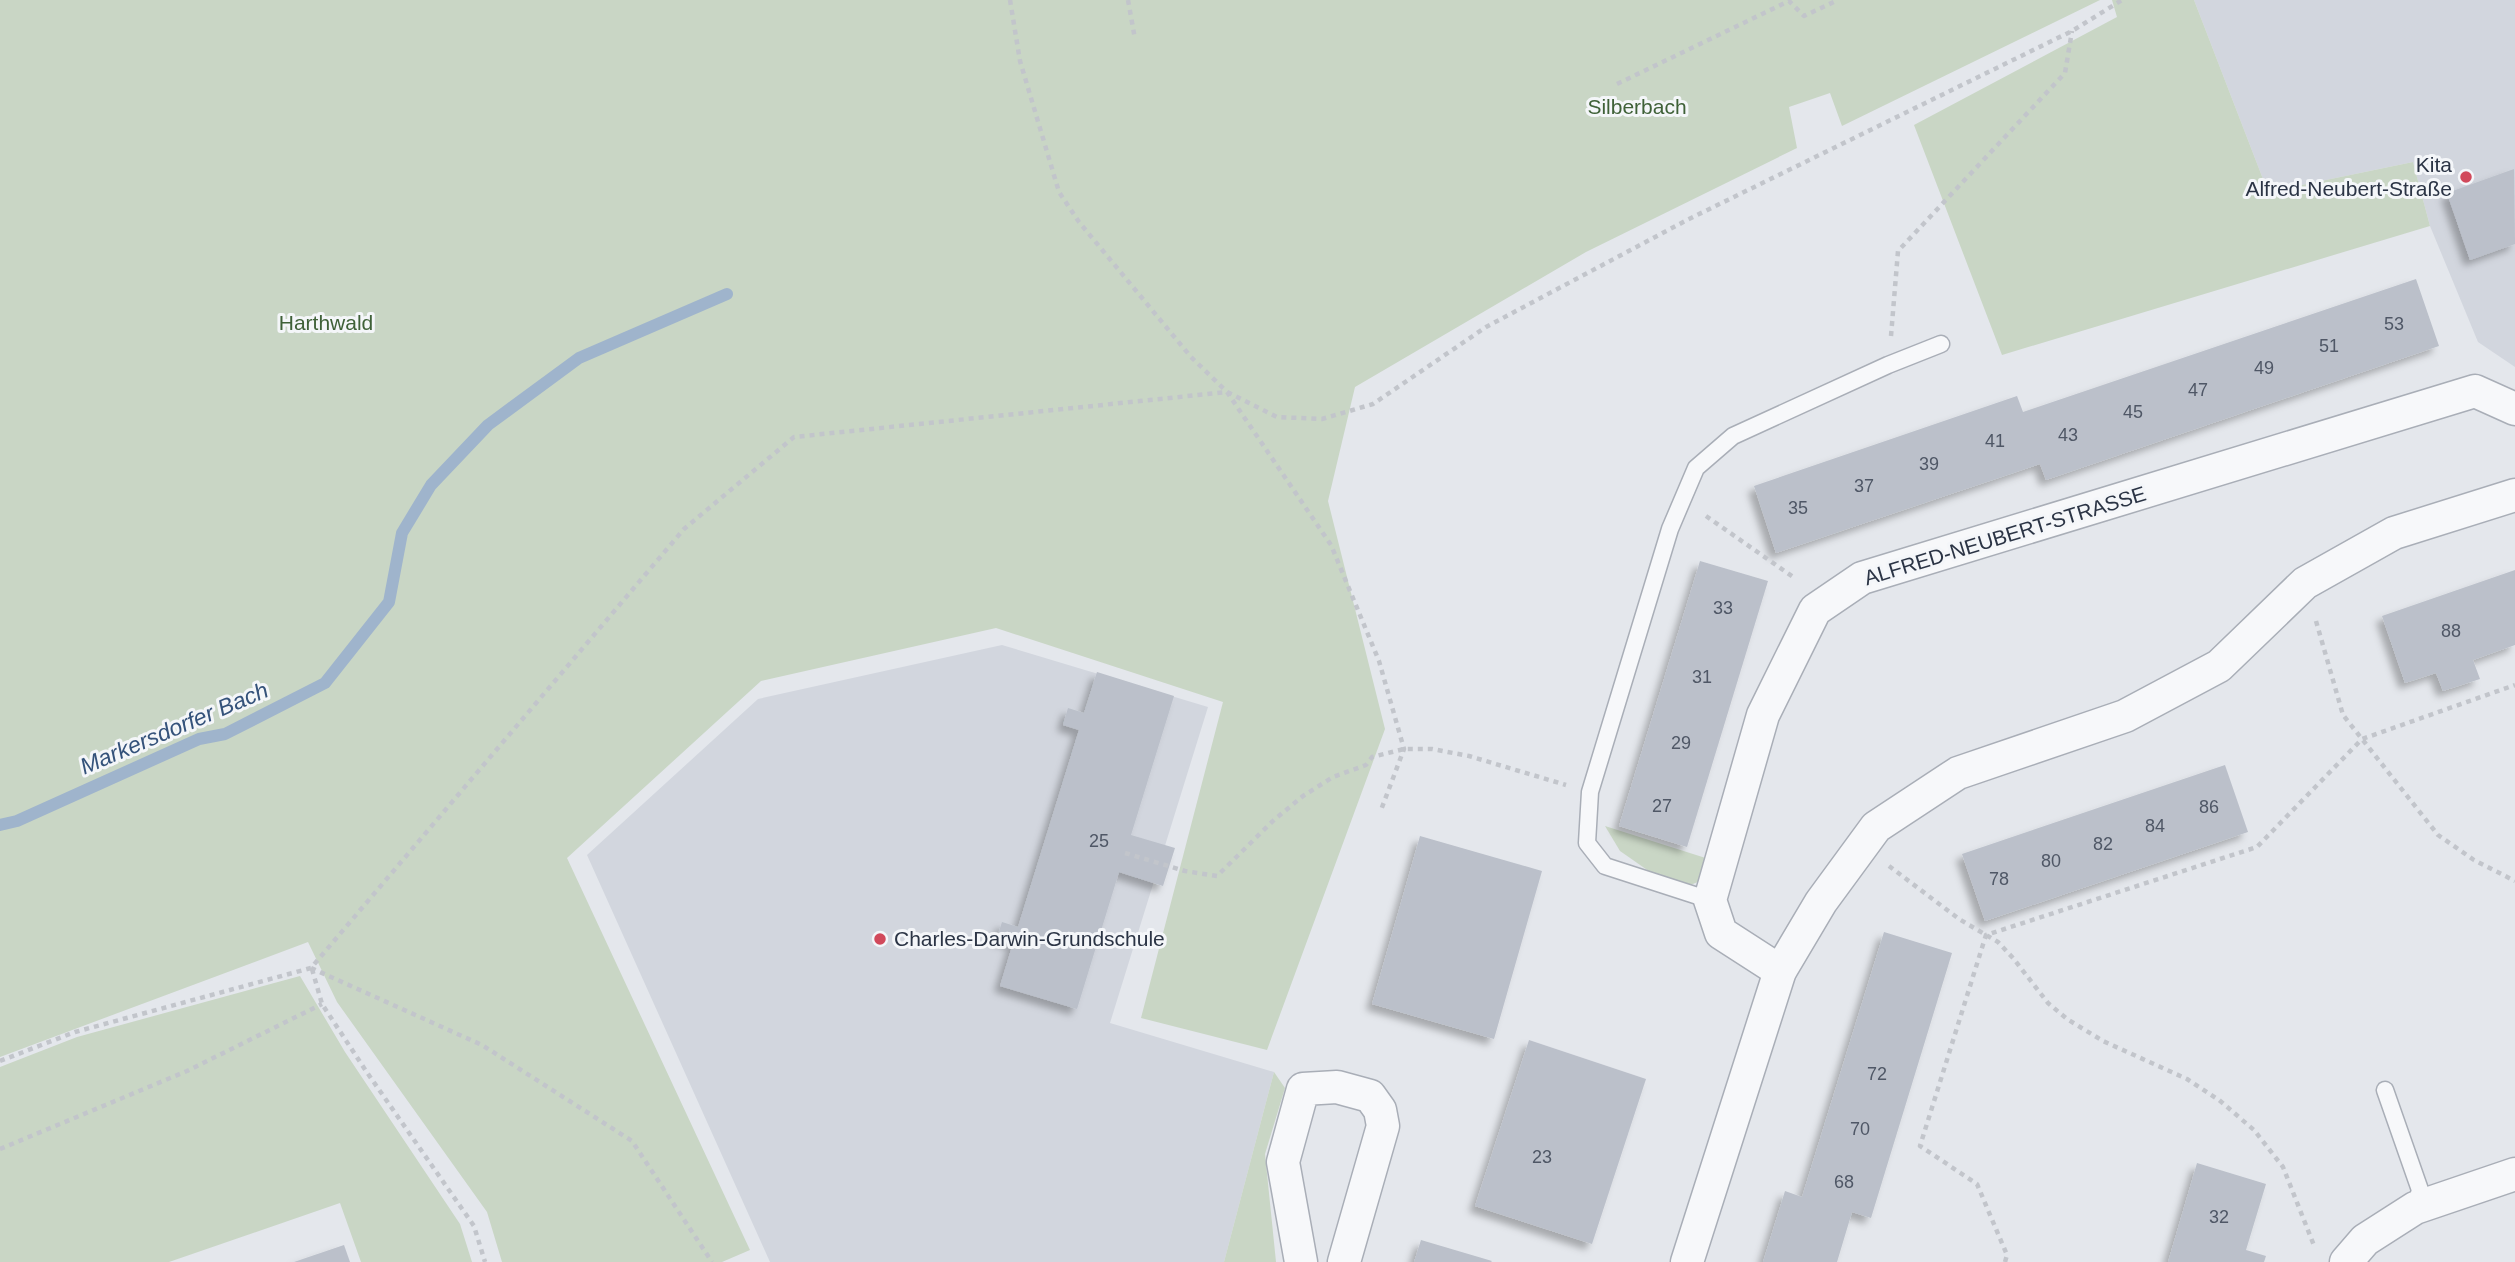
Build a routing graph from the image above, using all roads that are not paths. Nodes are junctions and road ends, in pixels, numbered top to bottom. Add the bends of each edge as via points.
1 (1941, 344) dead end
2 (2515, 409) edge
3 (2515, 495) edge
4 (1710, 900) junction
5 (1780, 971) junction
6 (2385, 1090) dead end
7 (2515, 1174) edge
8 (2416, 1208) junction
9 (1301, 1262) edge
10 (1344, 1262) edge
11 (1687, 1262) edge
12 (2346, 1262) edge

1 - 4 lane via 1733,436 1696,468 1670,528 1590,792 1587,843 1605,866
2 - 4 street, ALFRED-NEUBERT-STRASSE via 2474,391 1862,578 1815,610 1763,715
3 - 5 street via 2394,533 2305,583 2219,666 2124,716 1958,773 1876,827 1821,902
4 - 5 street via 1721,933
5 - 11 street
6 - 8 lane via 2420,1190
7 - 8 street
8 - 12 street via 2365,1240
9 - 10 street via 1283,1162 1303,1089 1337,1087 1370,1096 1380,1110 1383,1126

